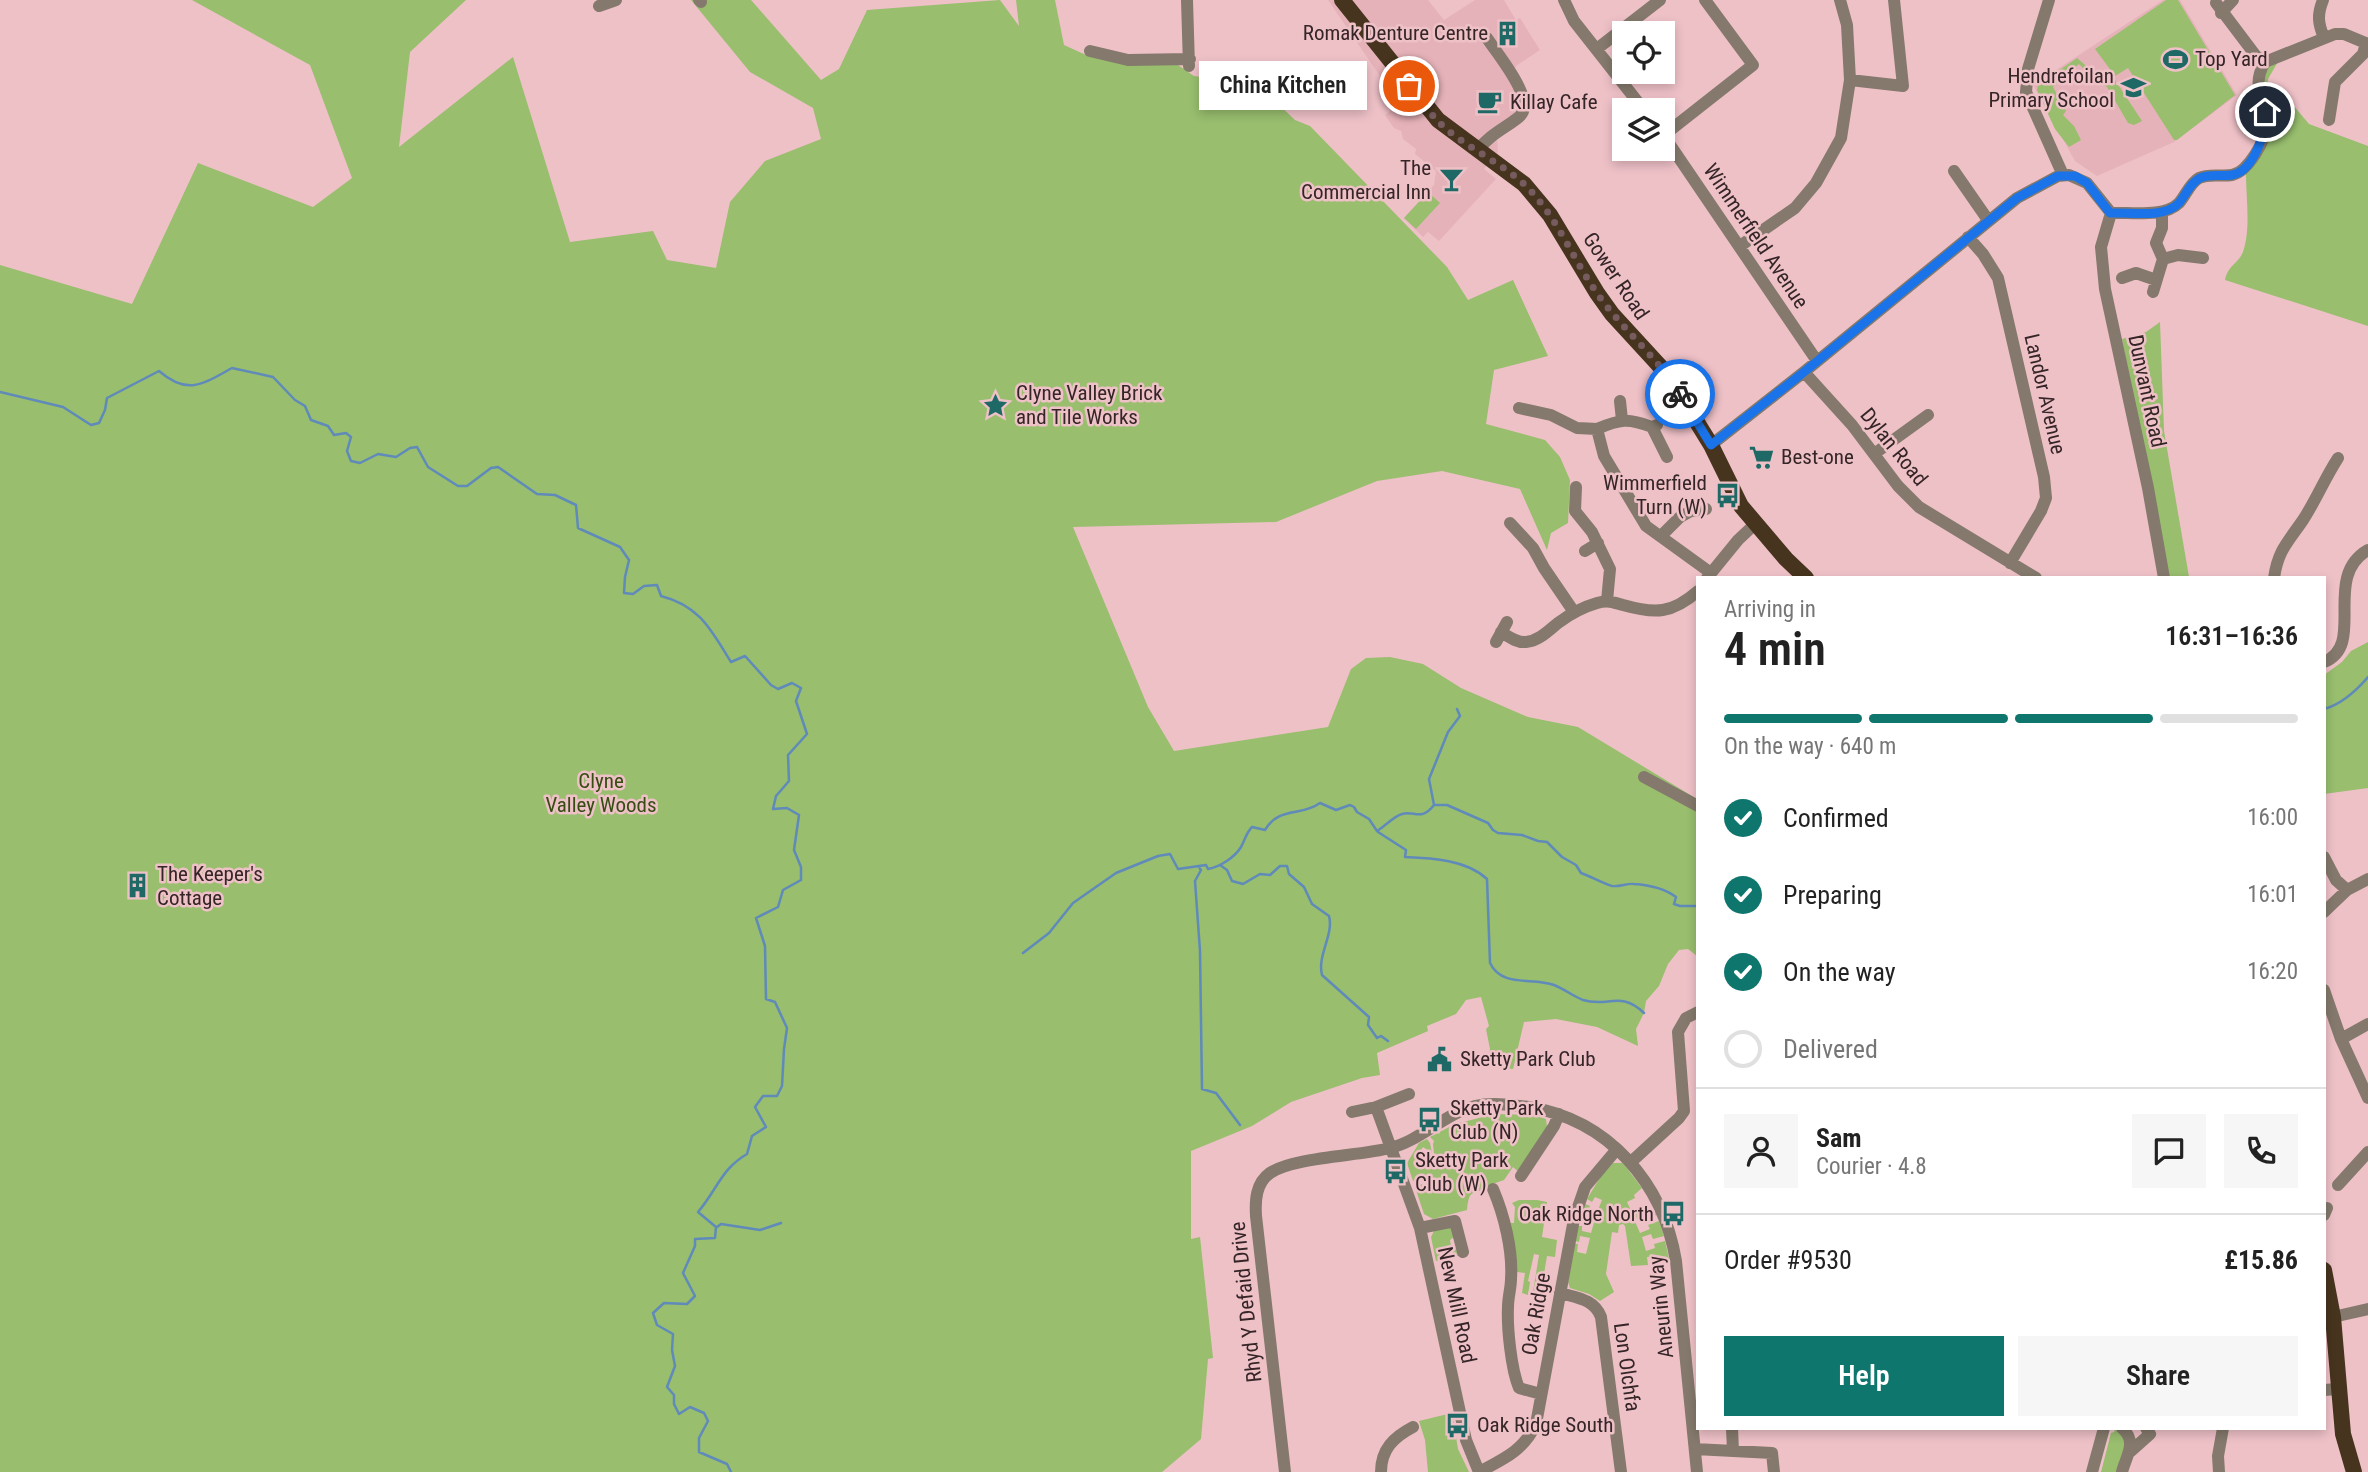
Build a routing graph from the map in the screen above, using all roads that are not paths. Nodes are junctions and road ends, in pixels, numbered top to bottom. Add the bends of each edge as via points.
1 (616, 0) edge
2 (1187, 0) edge
3 (1564, 0) edge
4 (1660, 0) edge
5 (1705, 0) edge
6 (1840, 0) edge
7 (1894, 0) edge
8 (2049, 0) edge
9 (2233, 0) edge
10 (2323, 0) edge
11 (1345, 4) edge
12 (599, 6) dead end
13 (1487, 38) dead end
14 (2324, 38) junction
15 (2367, 43) edge
16 (1598, 48) junction
17 (1090, 51) dead end
18 (2264, 62) junction
19 (1850, 80) junction
20 (1635, 98) edge
21 (2329, 120) dead end
22 (1675, 125) edge
23 (1475, 149) junction
24 (1675, 151) edge
25 (1954, 171) dead end
26 (2063, 175) junction
27 (2162, 212) junction
28 (2110, 213) junction
29 (1988, 220) junction
30 (1968, 237) junction
31 (1740, 246) junction
32 (2203, 258) dead end
33 (2163, 259) junction
34 (2122, 278) dead end
35 (1817, 362) junction
36 (1804, 372) junction
37 (1620, 401) dead end
38 (1519, 408) dead end
39 (1928, 415) dead end
40 (1622, 420) junction
41 (1597, 429) junction
42 (1711, 445) junction
43 (1874, 454) junction
44 (1667, 457) dead end
45 (2338, 458) dead end
46 (1576, 487) dead end
47 (1706, 509) dead end
48 (1510, 523) dead end
49 (1755, 524) junction
50 (1661, 536) junction
51 (1601, 549) junction
52 (2368, 550) edge
53 (1585, 551) dead end
54 (1618, 554) dead end
55 (2010, 562) junction
56 (1709, 575) edge
57 (1804, 576) edge
58 (2033, 576) edge
59 (2164, 576) edge
60 (2274, 576) edge
61 (1696, 593) edge
62 (1607, 601) junction
63 (1574, 612) junction
64 (1502, 632) dead end
65 (2326, 661) edge
66 (1644, 777) dead end
67 (1696, 805) edge
68 (2326, 861) edge
69 (2368, 879) edge
70 (2347, 890) junction
71 (2326, 910) edge
72 (2326, 996) edge
73 (1696, 1013) edge
74 (2368, 1024) edge
75 (2341, 1039) junction
76 (1409, 1094) dead end
77 (2368, 1098) edge
78 (1376, 1107) junction
79 (1352, 1112) dead end
80 (1691, 1112) edge
81 (1559, 1114) junction
82 (1392, 1148) junction
83 (1617, 1149) junction
84 (2368, 1152) edge
85 (1631, 1162) junction
86 (1521, 1177) dead end
87 (2338, 1185) dead end
88 (1493, 1189) dead end
89 (1420, 1227) junction
90 (1463, 1252) dead end
91 (2326, 1280) edge
92 (1560, 1293) junction
93 (2368, 1309) edge
94 (2333, 1317) junction
95 (2331, 1389) edge
96 (1541, 1394) junction
97 (1413, 1427) dead end
98 (1732, 1430) edge
99 (2103, 1430) edge
100 (2124, 1430) edge
101 (2150, 1430) edge
102 (2224, 1430) edge
103 (1695, 1449) junction
104 (1733, 1451) junction
105 (2131, 1451) junction
106 (1285, 1472) edge
107 (1381, 1472) edge
108 (1479, 1472) edge
109 (1621, 1472) edge
110 (1697, 1472) edge
111 (1774, 1472) edge
112 (2092, 1472) edge
113 (2122, 1472) edge
114 (2219, 1472) edge
115 (2354, 1472) edge

1 - 12 street
2 - 17 street via 1189,64 1128,60
3 - 16 street via 1574,21
4 - 16 street
5 - 22 street via 1753,65
6 - 19 street via 1847,25
7 - 19 street via 1903,86
8 - 26 street via 2028,69 2026,92
9 - 18 street via 2218,8
10 - 14 street via 2318,23
11 - 23 main road, Gower Road via 1423,116 1461,149
13 - 23 street via 1523,93 1525,108 1521,116
14 - 15 street via 2344,34
14 - 18 street
15 - 21 street via 2363,54 2335,82
16 - 20 street
18 - 27 street via 2257,81 2267,125 2246,168 2231,176 2200,178 2174,208
19 - 31 street via 1841,138 1816,183 1795,208
23 - 42 main road, Gower Road via 1524,184 1550,215 1597,293 1668,375
24 - 31 street, Wimmerfield Avenue
25 - 29 street
26 - 28 street via 2087,183
26 - 29 street via 2017,198
27 - 28 street
27 - 33 street via 2156,243
28 - 59 street, Dunvant Road via 2101,247 2105,289
29 - 30 street
30 - 35 street
30 - 55 street, Landor Avenue via 1998,278 2045,477 2041,512
31 - 35 street, Wimmerfield Avenue
32 - 33 street via 2178,255
33 - 34 street via 2154,286 2136,273
35 - 36 street
36 - 42 street
36 - 43 street, Dylan Road
37 - 40 street
38 - 41 street via 1535,405 1577,428
39 - 43 street
40 - 41 street
40 - 44 street via 1654,426
41 - 50 street via 1604,456 1623,488 1646,526
42 - 49 main road, Gower Road via 1733,493
43 - 55 street, Dylan Road via 1919,507
45 - 60 street via 2287,539
46 - 51 street via 1576,511
47 - 50 street via 1680,517
48 - 63 street via 1533,548
49 - 56 street
49 - 57 main road, Gower Road
50 - 56 street
51 - 53 street
51 - 54 street
51 - 62 street via 1610,569
52 - 65 street via 2345,580 2344,642 2340,652
55 - 58 street, Dylan Road
61 - 62 street via 1667,610 1646,611
62 - 63 street
63 - 64 street via 1527,642
66 - 67 street
68 - 70 street
69 - 70 street
70 - 71 street
72 - 75 street
73 - 80 street via 1686,1018 1678,1032
74 - 75 street
75 - 77 street
76 - 78 street
78 - 79 street
78 - 82 street, New Mill Road
80 - 85 street
81 - 82 street, Aneurin Way via 1516,1105 1473,1107 1447,1116
81 - 83 street, Aneurin Way via 1590,1128
81 - 86 street
82 - 89 street, New Mill Road
82 - 106 street, Rhyd Y Defaid Drive via 1288,1165 1268,1175 1256,1194
83 - 85 street, Aneurin Way
83 - 92 street, Oak Ridge via 1585,1187
84 - 87 street
85 - 103 street, Aneurin Way via 1655,1196 1673,1244
88 - 96 street via 1509,1250 1513,1370 1519,1388
89 - 90 street via 1455,1221
89 - 108 street, New Mill Road via 1466,1440
91 - 94 main road
92 - 96 street, Oak Ridge
92 - 109 street, Lon Olchfa via 1597,1306 1601,1317
93 - 94 street
94 - 95 main road
95 - 115 main road
96 - 108 street, Oak Ridge via 1536,1424 1523,1445
97 - 107 street via 1388,1444
98 - 104 street
99 - 112 street
100 - 105 street
101 - 105 street
102 - 114 street
103 - 104 street
103 - 110 street, Aneurin Way
104 - 111 street via 1772,1453
105 - 113 street

